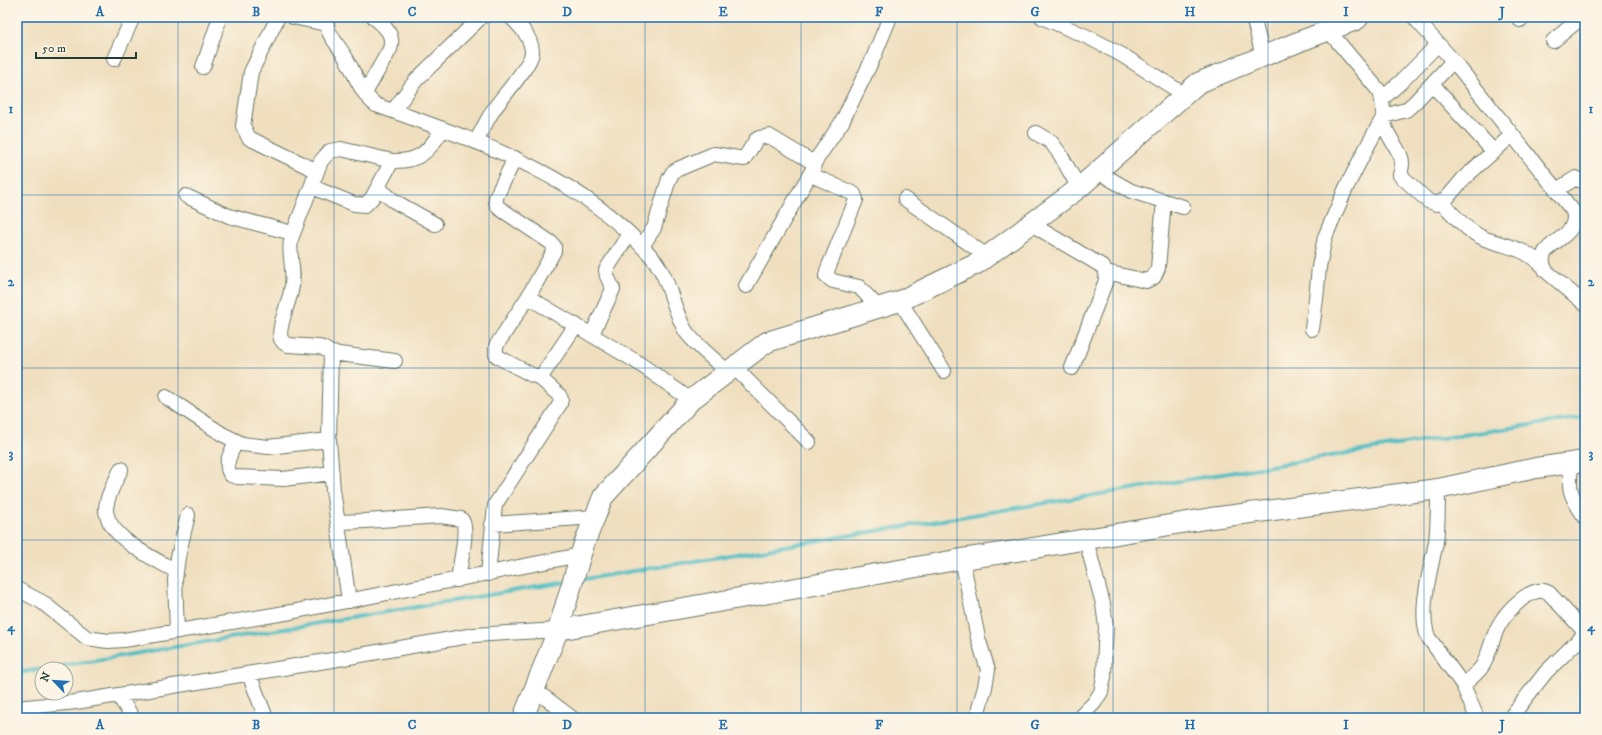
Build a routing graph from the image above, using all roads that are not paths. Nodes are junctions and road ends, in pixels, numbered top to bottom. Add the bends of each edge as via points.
1 (133, 17) edge
2 (220, 17) edge
3 (278, 17) edge
4 (293, 17) edge
5 (374, 17) edge
6 (481, 17) edge
7 (511, 17) edge
8 (890, 17) edge
9 (1042, 17) edge
10 (1253, 17) edge
11 (1358, 17) edge
12 (1414, 17) edge
13 (1582, 17) edge
14 (326, 20) edge
15 (1328, 30) junction
16 (1552, 42) dead end
17 (1438, 44) junction
18 (1263, 56) junction
19 (114, 59) dead end
20 (1453, 61) junction
21 (203, 67) dead end
22 (1432, 84) junction
23 (365, 93) junction
24 (1185, 95) junction
25 (1382, 99) junction
26 (393, 111) junction
27 (1384, 116) junction
28 (443, 129) junction
29 (1036, 132) dead end
30 (1512, 135) junction
31 (476, 142) junction
32 (1494, 152) junction
33 (515, 158) junction
34 (392, 161) junction
35 (814, 166) junction
36 (317, 172) junction
37 (1098, 172) junction
38 (1585, 183) edge
39 (312, 187) junction
40 (378, 188) junction
41 (1079, 188) junction
42 (1556, 190) junction
43 (186, 196) dead end
44 (905, 199) dead end
45 (1164, 201) junction
46 (1441, 202) junction
47 (1183, 207) dead end
48 (435, 224) dead end
49 (1031, 224) junction
50 (292, 233) junction
51 (629, 234) junction
52 (642, 246) junction
53 (987, 256) junction
54 (1542, 264) junction
55 (1106, 272) junction
56 (746, 286) dead end
57 (528, 297) junction
58 (900, 301) junction
59 (1585, 304) edge
60 (879, 308) junction
61 (576, 325) junction
62 (1312, 329) dead end
63 (592, 334) junction
64 (331, 353) junction
65 (395, 361) dead end
66 (1072, 368) dead end
67 (731, 369) junction
68 (944, 371) dead end
69 (539, 377) junction
70 (166, 397) dead end
71 (691, 400) junction
72 (329, 440) junction
73 (236, 442) junction
74 (809, 442) dead end
75 (1579, 462) edge
76 (121, 469) dead end
77 (332, 473) junction
78 (1438, 489) junction
79 (188, 515) dead end
80 (1585, 516) edge
81 (595, 517) junction
82 (338, 522) junction
83 (492, 524) junction
84 (1086, 540) junction
85 (962, 559) junction
86 (579, 560) junction
87 (176, 571) junction
88 (488, 574) junction
89 (458, 580) junction
90 (17, 589) edge
91 (349, 601) junction
92 (559, 624) junction
93 (177, 631) junction
94 (1585, 633) edge
95 (249, 674) junction
96 (1463, 685) junction
97 (533, 690) junction
98 (118, 695) junction
99 (17, 708) edge
100 (133, 718) edge
101 (266, 718) edge
102 (523, 718) edge
103 (572, 718) edge
104 (979, 718) edge
105 (1079, 718) edge
106 (1477, 718) edge
107 (1510, 718) edge

1 - 19 street
2 - 21 street
3 - 36 street via 251,72 243,126 248,138
4 - 14 street
5 - 23 street via 389,33 392,43
6 - 26 street via 416,80
7 - 31 street via 526,34 532,52 526,66 491,113
8 - 35 street via 842,122
9 - 24 street via 1122,55
10 - 18 street
11 - 15 main road
12 - 17 street
13 - 16 street
14 - 23 street via 330,32
15 - 18 main road
15 - 25 street via 1380,92
17 - 20 street
17 - 25 street
18 - 24 main road via 1198,83
20 - 22 street
20 - 30 street
22 - 27 street via 1406,110
22 - 32 street
23 - 26 street via 376,105
24 - 37 main road
25 - 27 street
26 - 28 street
27 - 46 street via 1387,134 1401,158 1400,175 1428,201 1437,204
27 - 62 street via 1346,188 1325,237
28 - 31 street
28 - 34 street via 420,156 399,162
29 - 41 street via 1051,142
30 - 32 street
30 - 42 street
31 - 33 street
32 - 46 street
33 - 51 street via 570,187 606,213
33 - 57 street via 497,195 496,205 554,246 554,251
34 - 36 street via 334,149 325,155
34 - 40 street
35 - 52 street via 772,138 764,136 756,140 744,159 714,154 678,168 669,179 654,228
35 - 56 street
35 - 60 street via 813,173 816,177 856,196 826,276 833,282 859,287
36 - 39 street
37 - 41 main road
37 - 45 street via 1131,191
38 - 42 street via 1576,178
39 - 40 street via 359,206 368,203
39 - 50 street
40 - 48 street via 394,201
41 - 49 main road
42 - 54 street via 1573,211 1575,218 1572,227 1545,252
43 - 50 street via 229,216
44 - 53 street
45 - 47 street
45 - 55 street via 1158,268 1154,277 1146,281
46 - 54 street via 1476,234 1523,252
49 - 53 main road
49 - 55 street via 1102,266
50 - 64 street via 290,249 293,278 281,339 288,345 324,348
51 - 52 street
51 - 63 street via 606,270 613,289
52 - 67 street via 658,265 666,280 686,332
53 - 58 main road via 978,263
54 - 59 street via 1546,271
55 - 66 street via 1105,283
57 - 61 street
57 - 69 street via 495,351 500,358
58 - 60 main road
58 - 68 street
60 - 67 main road via 767,342
61 - 63 street
61 - 69 street
63 - 71 street
64 - 65 street
64 - 72 street
67 - 71 main road
67 - 74 street
69 - 83 street via 559,395 560,404 500,495 495,505
70 - 73 street
71 - 81 main road via 603,497
72 - 73 street via 268,447
72 - 77 street
73 - 77 street via 227,468 231,475 237,477 283,479
75 - 78 main road via 1536,468
75 - 80 street via 1569,480 1570,493
76 - 87 street via 108,500 108,517 117,532 130,544
77 - 82 street
78 - 84 main road via 1211,518
78 - 96 street via 1437,530 1424,623 1428,637
79 - 87 street
81 - 83 street
81 - 86 main road
82 - 89 street via 441,516 461,519 465,533
82 - 91 street
83 - 88 street
84 - 85 main road
84 - 105 street via 1103,604 1106,627 1101,692
85 - 92 main road
85 - 104 street via 978,638 988,670
86 - 88 street
86 - 92 main road
87 - 93 street
88 - 89 street
89 - 91 street
90 - 93 street via 42,602 87,638 94,640 124,640
91 - 93 street
92 - 95 street via 474,635
92 - 97 main road
94 - 96 street via 1549,593 1545,590 1533,592 1508,613 1499,626 1483,665
94 - 107 street via 1546,672
95 - 98 street
95 - 101 street
96 - 106 street
97 - 102 main road
97 - 103 street
98 - 99 street
98 - 100 street

